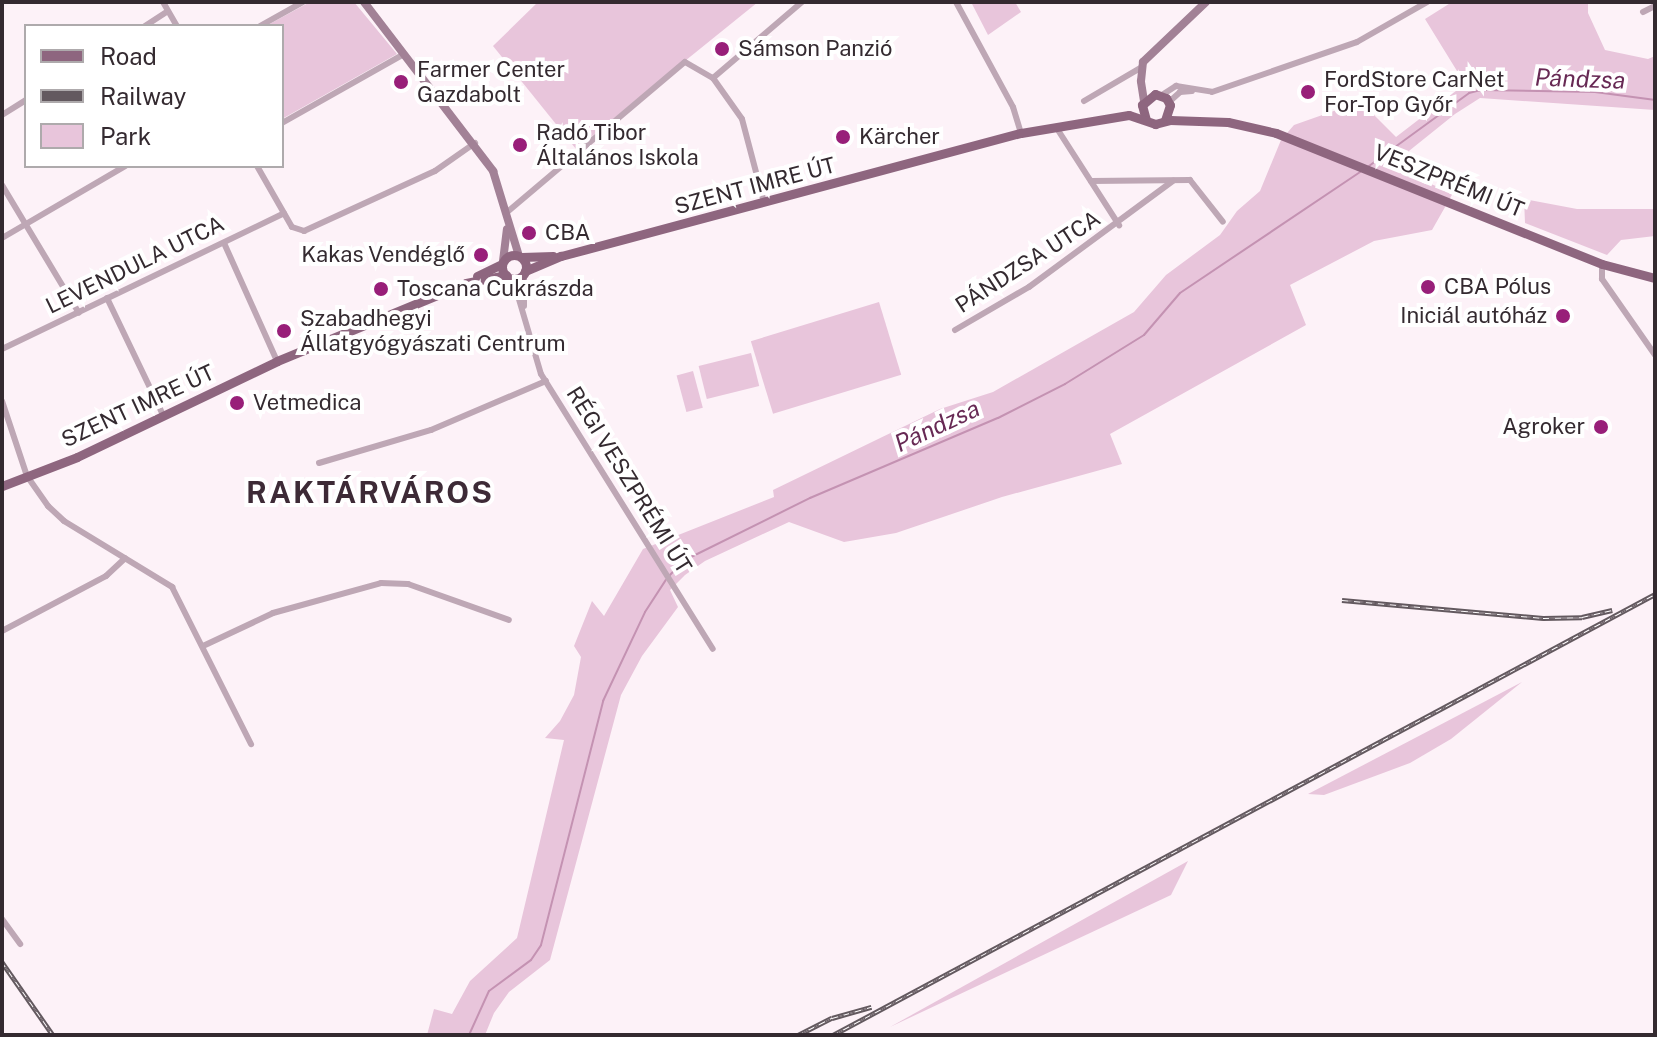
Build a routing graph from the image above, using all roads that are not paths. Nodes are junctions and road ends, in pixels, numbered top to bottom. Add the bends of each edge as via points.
1 (163, 2) edge
2 (303, 2) edge
3 (364, 2) edge
4 (372, 2) edge
5 (802, 2) edge
6 (956, 2) edge
7 (1206, 2) edge
8 (1427, 2) edge
9 (1653, 5) edge
10 (168, 11) junction
11 (1643, 12) dead end
12 (148, 24) edge
13 (176, 24) edge
14 (264, 24) edge
15 (380, 24) junction
16 (405, 54) junction
17 (1142, 67) junction
18 (713, 78) junction
19 (1164, 99) junction
20 (24, 101) edge
21 (1084, 101) dead end
22 (1143, 103) junction
23 (2, 115) edge
24 (1099, 118) junction
25 (1146, 120) junction
26 (1165, 120) junction
27 (284, 122) edge
28 (1228, 122) junction
29 (1056, 127) junction
30 (1021, 133) junction
31 (475, 143) junction
32 (122, 168) edge
33 (258, 168) edge
34 (1091, 181) junction
35 (1173, 181) junction
36 (2, 185) edge
37 (764, 203) junction
38 (284, 213) junction
39 (506, 213) junction
40 (1223, 222) dead end
41 (24, 224) junction
42 (1119, 225) junction
43 (2, 238) edge
44 (224, 243) junction
45 (561, 256) junction
46 (520, 257) junction
47 (503, 262) junction
48 (1602, 264) junction
49 (524, 272) junction
50 (509, 277) junction
51 (1655, 278) edge
52 (466, 283) junction
53 (107, 298) junction
54 (79, 313) junction
55 (526, 326) junction
56 (955, 330) dead end
57 (2, 349) edge
58 (1655, 355) edge
59 (277, 361) junction
60 (546, 381) junction
61 (2, 401) edge
62 (163, 415) junction
63 (319, 463) dead end
64 (27, 476) junction
65 (2, 486) edge
66 (125, 558) junction
67 (509, 620) dead end
68 (2, 631) edge
69 (203, 646) junction
70 (713, 649) dead end
71 (251, 744) dead end
72 (2, 919) edge
73 (20, 944) dead end

1 - 10 street
2 - 14 street
3 - 15 street
4 - 15 street
5 - 18 street
6 - 30 street via 1013,107
7 - 17 street via 1151,52
8 - 19 street via 1357,42 1212,92 1180,92
9 - 11 street
10 - 12 street
10 - 13 street
15 - 16 street
16 - 27 street
16 - 31 street
17 - 19 street via 1148,86
17 - 21 street
17 - 22 street
18 - 37 street via 742,119
18 - 39 street via 685,62
19 - 22 main road, SZENT IMRE ÚT
19 - 26 main road
19 - 28 main road, VESZPRÉMI ÚT via 1183,115
20 - 23 street
22 - 24 main road, SZENT IMRE ÚT
22 - 25 main road
24 - 25 main road, SZENT IMRE ÚT via 1129,115
24 - 29 main road, SZENT IMRE ÚT
25 - 26 main road, VESZPRÉMI ÚT
26 - 28 main road, VESZPRÉMI ÚT
28 - 48 main road, VESZPRÉMI ÚT via 1276,133 1351,161
29 - 30 main road, SZENT IMRE ÚT
29 - 34 street, PÁNDZSA UTCA
30 - 37 main road, SZENT IMRE ÚT
31 - 38 street via 435,171 304,231 292,227
31 - 39 street via 493,171
32 - 41 street
33 - 38 street
34 - 35 street, PÁNDZSA UTCA
34 - 42 street, PÁNDZSA UTCA
35 - 40 street, PÁNDZSA UTCA via 1190,180
35 - 42 street, PÁNDZSA UTCA
36 - 41 street
37 - 45 main road, SZENT IMRE ÚT
38 - 44 street, LEVENDULA UTCA
39 - 46 street
39 - 47 street
41 - 43 street
41 - 54 street
42 - 56 street, PÁNDZSA UTCA
44 - 53 street, LEVENDULA UTCA
44 - 59 street
45 - 46 main road, SZENT IMRE ÚT
45 - 49 main road, SZENT IMRE ÚT
46 - 47 main road, SZENT IMRE ÚT via 512,255
46 - 49 main road
47 - 50 main road
47 - 52 main road, SZENT IMRE ÚT
48 - 51 main road, VESZPRÉMI ÚT
48 - 58 street via 1602,279
49 - 50 main road, SZENT IMRE ÚT
49 - 55 street, RÉGI VESZPRÉMI ÚT
50 - 52 main road, SZENT IMRE ÚT
50 - 55 street, RÉGI VESZPRÉMI ÚT
52 - 59 main road, SZENT IMRE ÚT
53 - 54 street, LEVENDULA UTCA
53 - 62 street
54 - 57 street, LEVENDULA UTCA
55 - 60 street, RÉGI VESZPRÉMI ÚT
59 - 62 main road, SZENT IMRE ÚT
60 - 63 street via 431,430
60 - 70 street, RÉGI VESZPRÉMI ÚT
61 - 64 street
62 - 64 main road, SZENT IMRE ÚT
64 - 65 main road, SZENT IMRE ÚT
64 - 66 street via 64,521
66 - 68 street via 106,576
66 - 69 street via 172,587
67 - 69 street via 446,594 381,583 273,613
69 - 71 street
72 - 73 street

